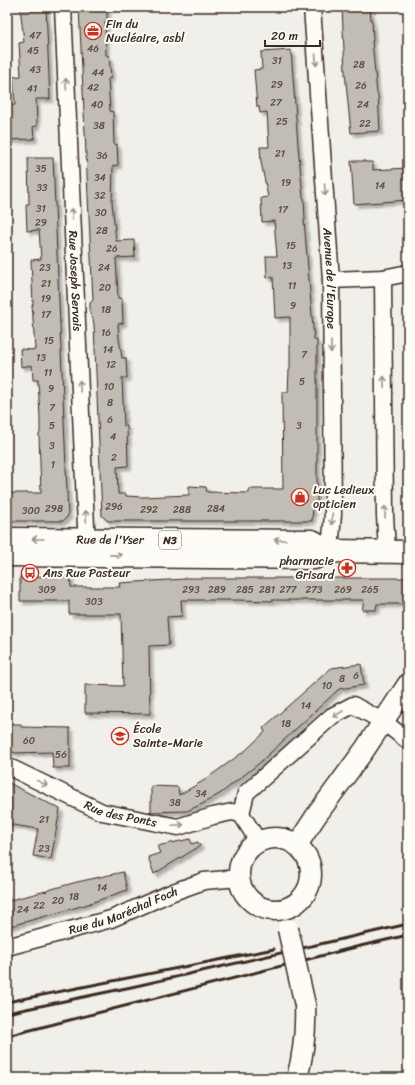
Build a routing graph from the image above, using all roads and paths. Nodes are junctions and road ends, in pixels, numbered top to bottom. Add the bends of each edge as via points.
1 (63, 7) edge
2 (312, 7) edge
3 (408, 273) edge
4 (383, 278) junction
5 (331, 280) junction
6 (7, 539) edge
7 (87, 547) junction
8 (330, 551) junction
9 (387, 551) junction
10 (408, 552) edge
11 (7, 554) edge
12 (408, 684) edge
13 (384, 722) junction
14 (408, 741) edge
15 (7, 766) edge
16 (241, 814) junction
17 (258, 841) junction
18 (297, 845) junction
19 (239, 878) junction
20 (283, 909) junction
21 (7, 947) edge
22 (297, 1078) edge

7 -> 1 street, Rue Joseph Servais
2 -> 5 street, Avenue de l'Europe
3 - 4 street
4 - 5 street
9 -> 4 street
5 -> 8 street, Avenue de l'Europe
7 -> 6 main road, Rue de l'Yser / N3
7 - 8 main road, Rue de l'Yser / N3 via 312,540
7 - 11 main road, Rue de l'Yser / N3
8 - 9 main road
9 - 10 main road
12 - 13 street
13 - 14 street
13 -> 16 street via 353,705 332,716 246,793
13 - 18 street
15 -> 16 street, Rue des Ponts via 102,812 178,827 232,812
16 - 17 street
17 - 18 street via 278,838
17 - 19 street via 250,846 245,854
18 - 20 street via 309,862 311,876 307,891 298,902
19 - 20 street via 244,893 254,904 266,909
19 - 21 street, Rue du Maréchal Foch via 204,881 111,918
20 - 22 street, bridge via 305,1005 305,1039

